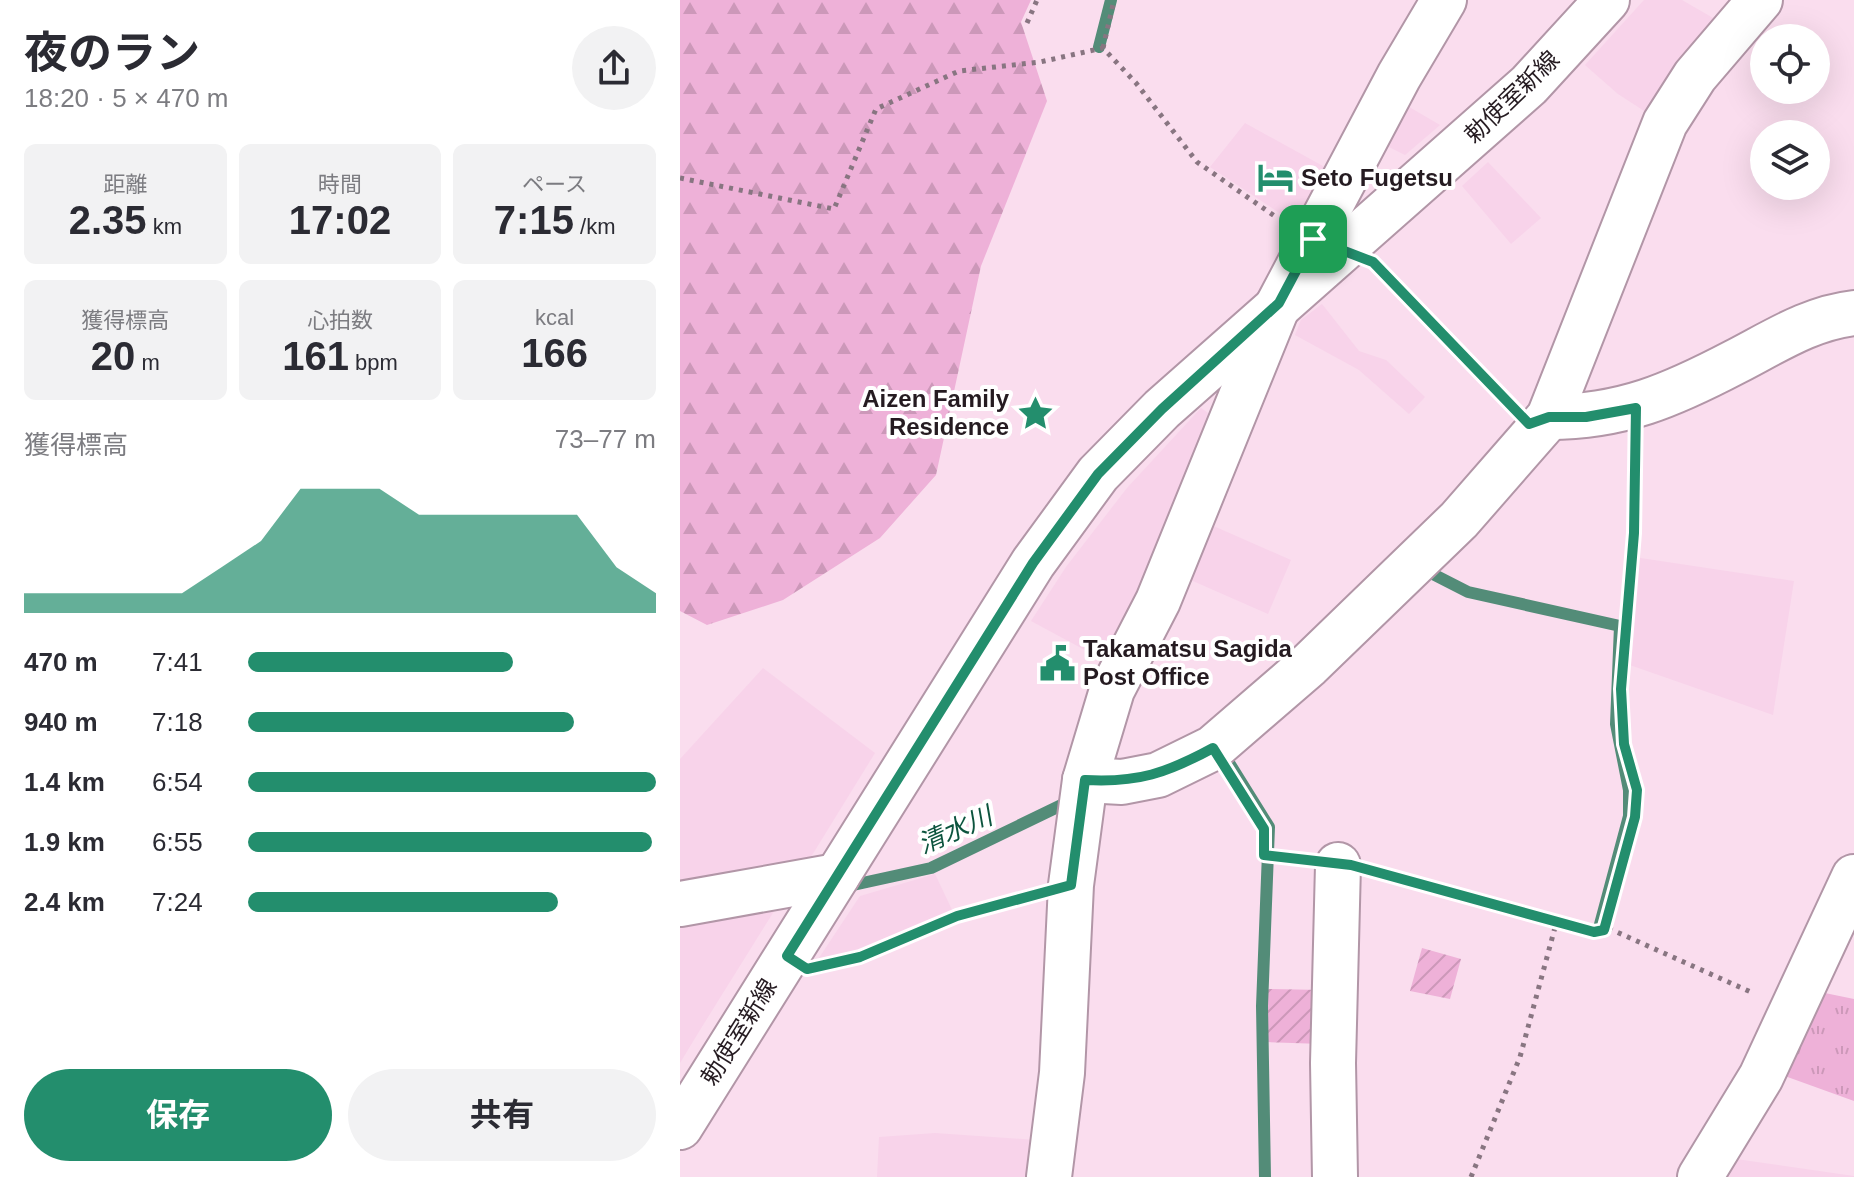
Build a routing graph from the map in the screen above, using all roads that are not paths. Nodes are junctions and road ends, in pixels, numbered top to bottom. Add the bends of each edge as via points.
1 (1444, 0) edge
2 (1607, 0) edge
3 (1760, 0) edge
4 (1327, 245) junction
5 (1279, 303) junction
6 (1854, 313) edge
7 (1549, 417) junction
8 (1085, 780) junction
9 (1338, 865) road end
10 (1854, 877) edge
11 (830, 886) junction
12 (680, 904) edge
13 (680, 1127) edge
14 (1049, 1177) edge
15 (1335, 1177) edge
16 (1700, 1177) edge

1 - 4 street via 1399,76
2 - 4 street, 勅使室新線 via 1529,85
3 - 7 street via 1695,76 1665,123
4 - 5 street, 勅使室新線
5 - 8 street via 1158,601 1112,690
5 - 11 street, 勅使室新線 via 1098,474 1033,563
6 - 7 street via 1810,323 1636,408
7 - 8 street via 1459,520 1309,665 1213,748 1158,775 1122,782
8 - 14 street via 1071,885 1062,1073
9 - 15 street
10 - 16 street via 1761,1077
11 - 12 street
11 - 13 street, 勅使室新線

